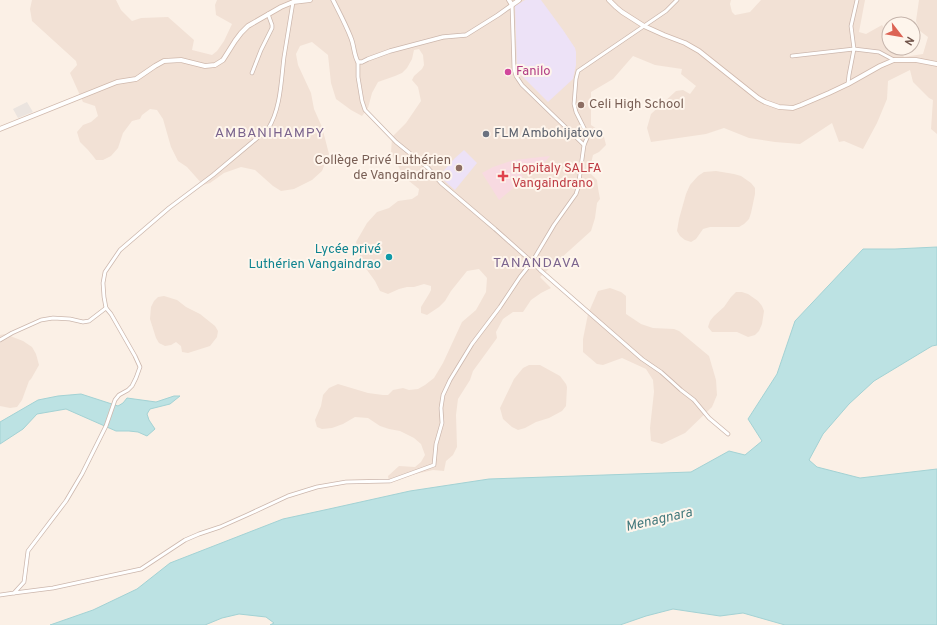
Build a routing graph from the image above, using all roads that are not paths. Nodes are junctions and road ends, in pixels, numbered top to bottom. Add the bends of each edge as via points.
1 (310, 0) edge
2 (333, 0) edge
3 (509, 0) edge
4 (520, 0) edge
5 (609, 0) edge
6 (677, 0) edge
7 (857, 0) edge
8 (293, 2) junction
9 (512, 5) junction
10 (268, 14) junction
11 (644, 26) junction
12 (854, 49) junction
13 (792, 56) dead end
14 (894, 60) junction
15 (358, 62) junction
16 (937, 64) edge
17 (252, 73) dead end
18 (848, 84) junction
19 (0, 129) edge
20 (584, 145) junction
21 (532, 262) junction
22 (106, 308) junction
23 (0, 340) edge
24 (728, 434) dead end
25 (14, 594) junction
26 (0, 595) edge

1 - 8 main road
2 - 15 street via 351,38
3 - 9 main road
4 - 9 main road
5 - 11 main road
6 - 11 street
7 - 12 street via 851,26
8 - 10 main road
8 - 22 street via 279,101 268,130 120,250 105,272 103,283
9 - 15 street via 466,35 442,37
9 - 20 street via 516,76 522,85
10 - 17 street via 272,28
10 - 19 main road via 248,26 223,60 215,65 205,66 181,60 164,61 136,79 117,82
11 - 18 main road via 693,47 758,98 779,107 801,106
11 - 20 street via 578,71 574,104 586,132
12 - 13 street
12 - 14 street via 879,52
12 - 18 street
14 - 16 main road via 906,59
14 - 18 main road
15 - 21 street via 362,101 366,110 396,142
20 - 21 street via 576,194
21 - 24 street via 642,359 694,400 709,418
21 - 25 street via 472,344 443,395 442,423 434,465 390,481 346,482 288,496 185,540 141,569
22 - 23 street via 89,321 53,318 41,320
22 - 25 street via 140,367 132,386 119,396 113,405 106,426 82,474 28,551 24,582
25 - 26 street

